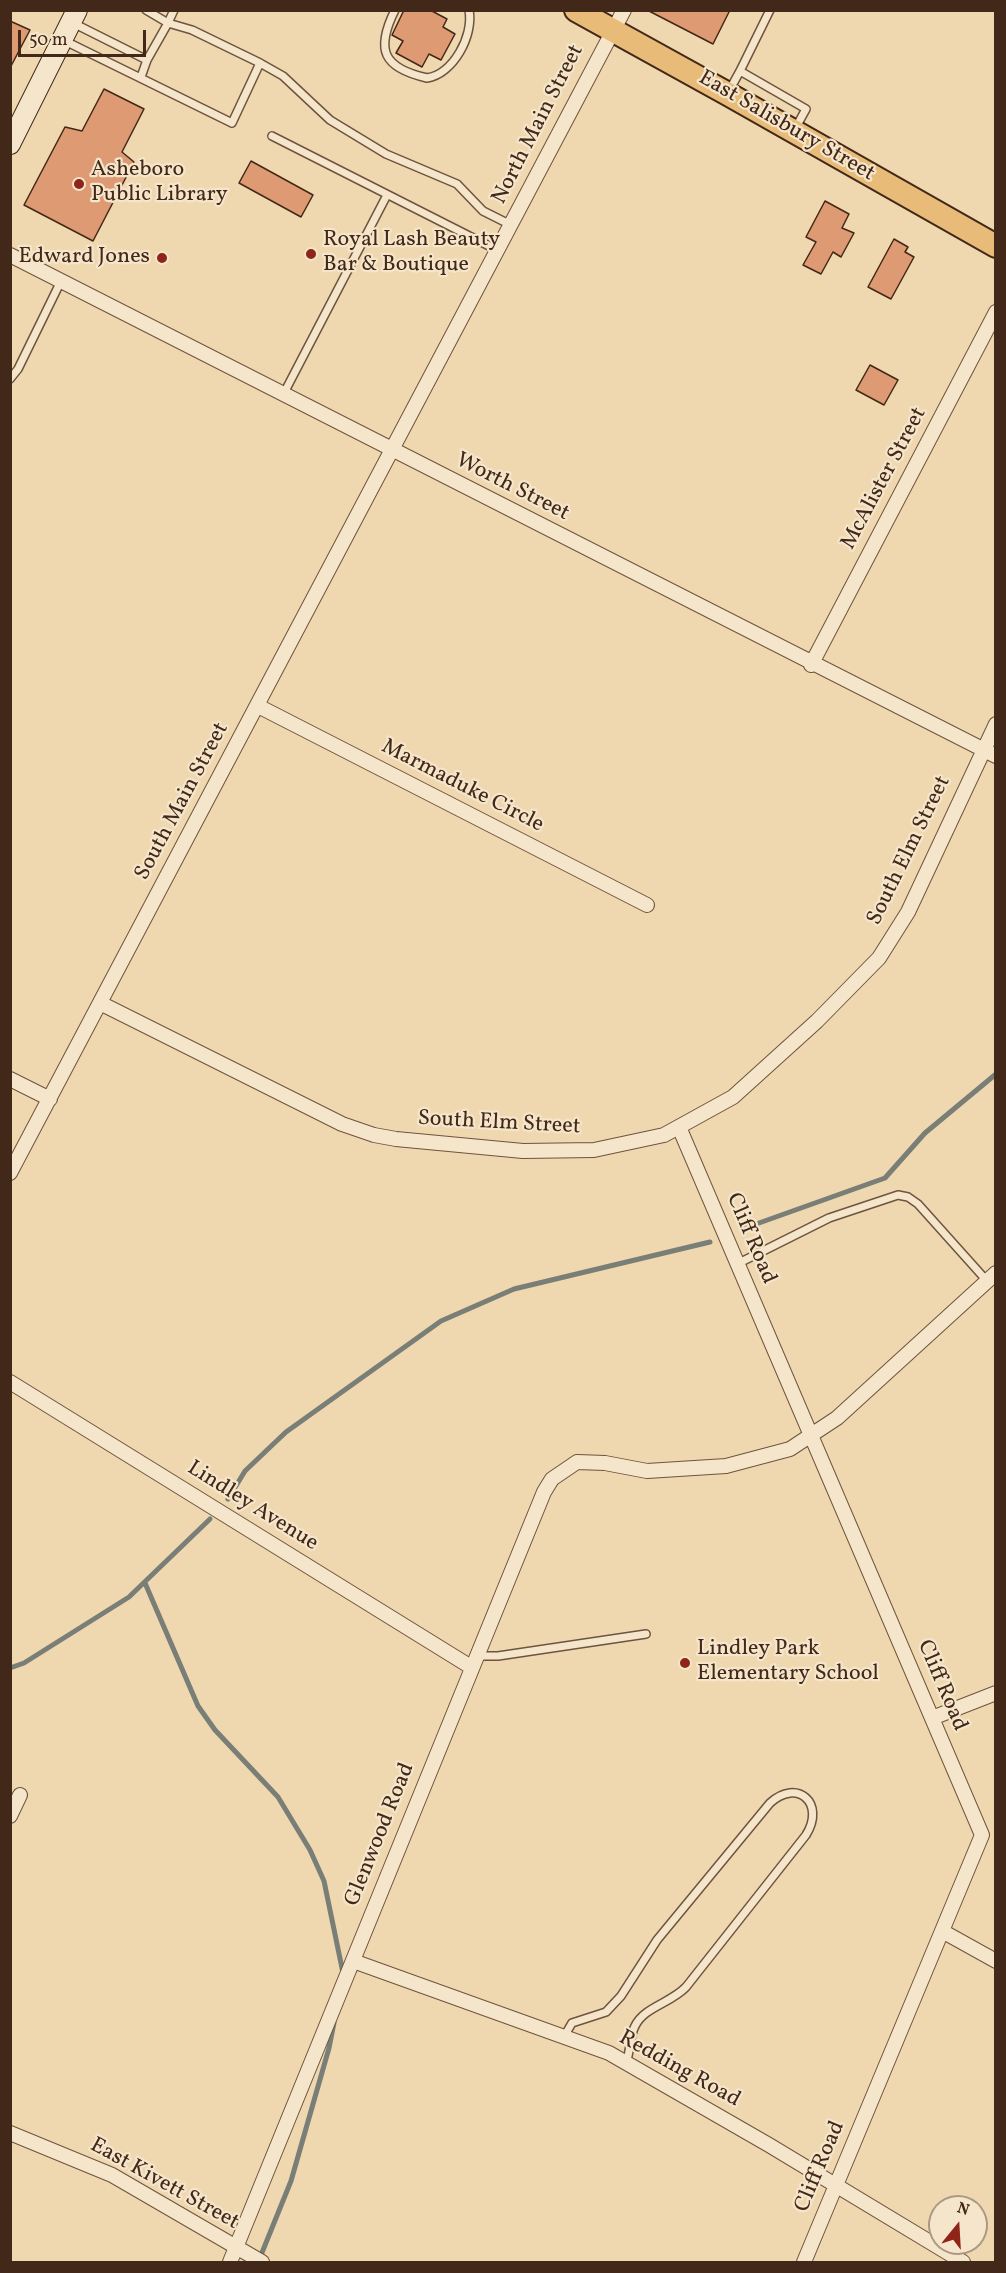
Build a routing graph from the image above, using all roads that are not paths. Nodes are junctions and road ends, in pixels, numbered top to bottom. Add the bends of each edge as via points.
1 (146, 10) edge
2 (174, 10) edge
3 (395, 10) edge
4 (469, 10) edge
5 (576, 10) edge
6 (770, 10) edge
7 (74, 16) edge
8 (619, 20) edge
9 (168, 23) junction
10 (62, 40) junction
11 (147, 60) junction
12 (260, 63) junction
13 (740, 71) junction
14 (141, 77) junction
15 (728, 94) junction
16 (794, 131) junction
17 (272, 136) dead end
18 (10, 144) edge
19 (387, 195) junction
20 (511, 225) junction
21 (996, 246) edge
22 (497, 250) junction
23 (10, 255) edge
24 (61, 281) junction
25 (996, 312) edge
26 (10, 379) edge
27 (283, 395) junction
28 (393, 451) junction
29 (811, 665) junction
30 (258, 706) junction
31 (996, 724) edge
32 (989, 753) edge
33 (647, 905) dead end
34 (100, 1003) junction
35 (10, 1079) edge
36 (50, 1099) junction
37 (679, 1127) junction
38 (10, 1173) edge
39 (737, 1264) junction
40 (991, 1277) edge
41 (10, 1382) edge
42 (811, 1435) junction
43 (646, 1634) dead end
44 (473, 1661) junction
45 (996, 1693) edge
46 (932, 1718) junction
47 (20, 1795) dead end
48 (10, 1816) edge
49 (942, 1931) junction
50 (352, 1961) junction
51 (996, 1961) edge
52 (565, 2035) junction
53 (626, 2062) junction
54 (10, 2133) edge
55 (836, 2185) junction
56 (236, 2248) junction
57 (230, 2262) edge
58 (262, 2262) edge
59 (804, 2262) edge
60 (963, 2262) edge

1 - 9 lane
2 - 9 lane
3 - 4 lane via 384,36 385,56 427,78 444,73 456,56 469,28
5 - 8 main road, East Salisbury Street
6 - 13 lane
7 - 10 main road
7 - 11 lane
8 - 15 main road, East Salisbury Street
8 - 20 street, North Main Street
9 - 11 lane
9 - 12 lane via 192,30
10 - 14 lane
10 - 18 main road
11 - 14 lane
12 - 14 lane via 232,123
12 - 20 lane via 283,76 330,120 386,154 456,184 483,211
13 - 15 lane
13 - 16 lane via 806,109
15 - 16 main road, East Salisbury Street
16 - 21 main road, East Salisbury Street
17 - 19 lane
19 - 22 lane
19 - 27 lane
20 - 22 street, North Main Street
22 - 28 street, North Main Street
23 - 24 street, Worth Street
24 - 26 lane
24 - 27 street, Worth Street
25 - 29 street, McAlister Street
27 - 28 street, Worth Street
28 - 29 street, Worth Street
28 - 30 street, South Main Street
29 - 32 street, Worth Street
30 - 33 street, Marmaduke Circle
30 - 34 street, South Main Street
31 - 32 street, South Elm Street
32 - 37 street, South Elm Street via 909,912 879,958 733,1097
34 - 36 street, South Main Street
34 - 37 street, South Elm Street via 342,1124 374,1136 523,1151 594,1150 664,1135
35 - 36 street
36 - 38 street, South Main Street
37 - 39 street, Cliff Road
39 - 40 lane via 829,1218 898,1195 918,1204
39 - 42 street, Cliff Road
40 - 42 street, Glenwood Road via 837,1418
41 - 44 street, Lindley Avenue
42 - 44 street, Glenwood Road via 790,1449 726,1466 647,1471 577,1462 552,1479 544,1492
42 - 46 street, Cliff Road
43 - 44 lane
44 - 50 street, Glenwood Road
45 - 46 street
46 - 49 street, Cliff Road via 982,1835
47 - 48 street
49 - 51 street
49 - 55 street, Cliff Road
50 - 52 street, Redding Road
50 - 56 street, Glenwood Road
52 - 53 street, Redding Road
52 - 53 lane via 572,2023 606,2012 621,1996 657,1940 770,1803 792,1792 807,1798 814,1818 806,1835 686,1987 673,2000 639,2019
53 - 55 street, Redding Road
54 - 56 street, East Kivett Street via 112,2175
55 - 59 street, Cliff Road
55 - 60 street, Redding Road
56 - 57 street, Glenwood Road
56 - 58 street, East Kivett Street

